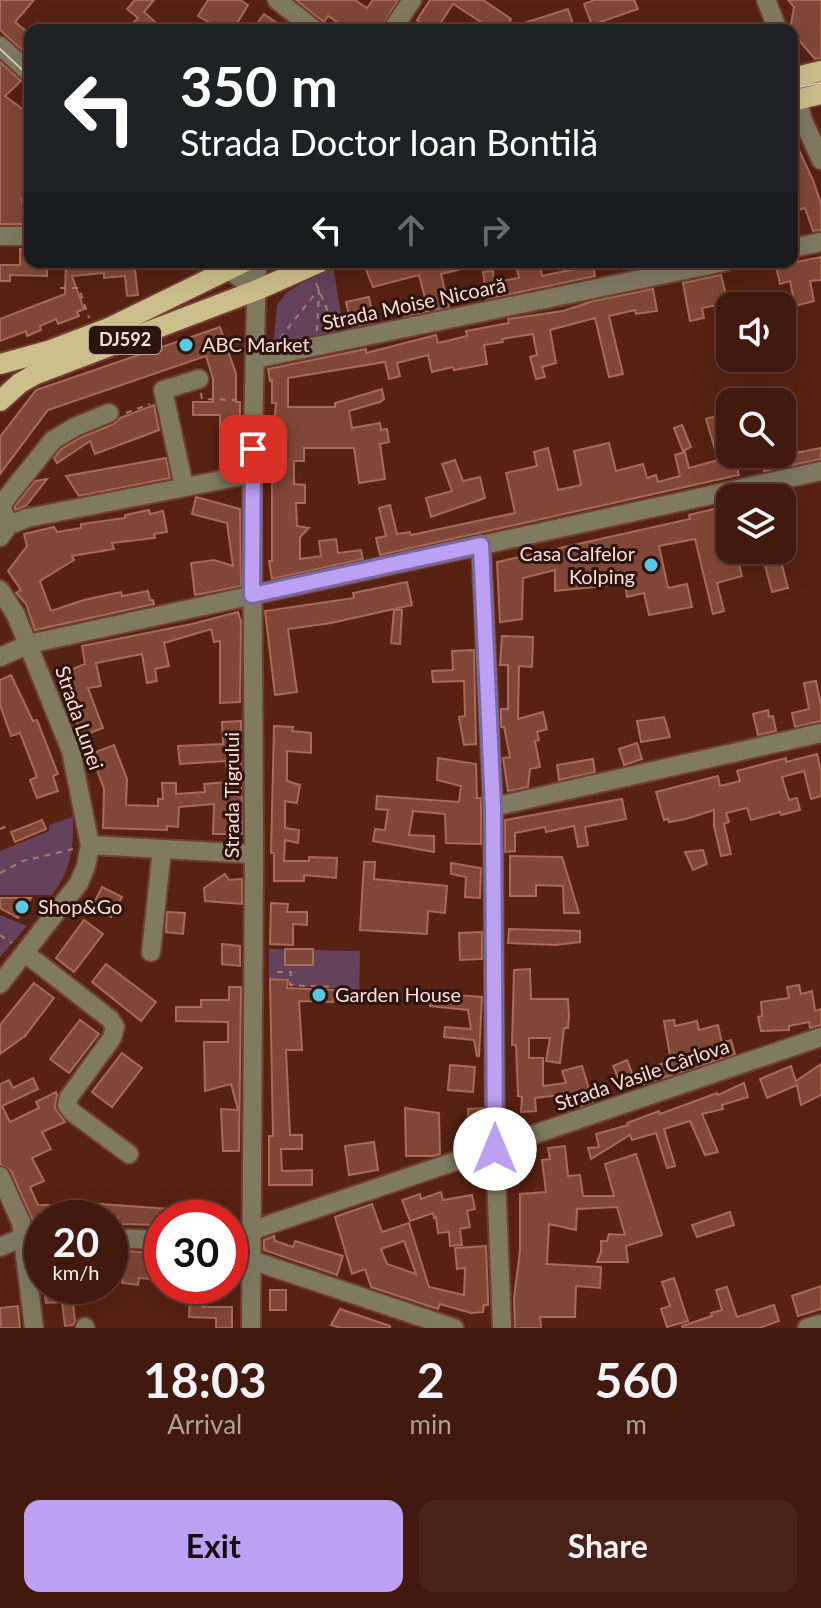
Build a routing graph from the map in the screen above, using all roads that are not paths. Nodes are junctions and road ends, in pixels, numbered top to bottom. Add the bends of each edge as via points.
1 (277, 0) edge
2 (412, 0) edge
3 (307, 24) edge
4 (396, 24) edge
5 (0, 46) edge
6 (24, 68) edge
7 (821, 71) edge
8 (798, 74) edge
9 (821, 94) edge
10 (798, 99) edge
11 (798, 108) edge
12 (821, 160) edge
13 (0, 236) edge
14 (24, 236) edge
15 (821, 242) edge
16 (798, 247) edge
17 (222, 268) edge
18 (234, 268) edge
19 (257, 268) edge
20 (316, 268) edge
21 (695, 268) edge
22 (257, 290) junction
23 (255, 359) junction
24 (0, 364) edge
25 (199, 379) road end
26 (0, 383) edge
27 (0, 401) edge
28 (109, 413) road end
29 (821, 471) edge
30 (252, 474) junction
31 (184, 486) junction
32 (5, 531) edge
33 (481, 545) junction
34 (0, 590) edge
35 (252, 595) junction
36 (29, 644) junction
37 (0, 657) edge
38 (821, 733) edge
39 (493, 807) junction
40 (90, 845) junction
41 (162, 849) junction
42 (254, 854) junction
43 (151, 952) dead end
44 (25, 953) junction
45 (0, 984) edge
46 (821, 1037) edge
47 (495, 1149) junction
48 (129, 1154) dead end
49 (0, 1176) edge
50 (24, 1226) edge
51 (24, 1239) edge
52 (248, 1245) edge
53 (251, 1245) junction
54 (0, 1247) edge
55 (34, 1304) edge
56 (821, 1324) edge
57 (34, 1328) edge
58 (251, 1328) edge
59 (454, 1328) edge
60 (502, 1328) edge
61 (807, 1328) edge

1 - 3 street
2 - 4 street
5 - 6 street
7 - 8 main road
9 - 10 main road
11 - 12 street
13 - 14 street
15 - 16 street
17 - 24 main road, DJ592 via 111,327
18 - 22 street
19 - 22 street, Strada Tigrului
20 - 22 main road, DJ592
21 - 23 street, Strada Moise Nicoară
22 - 23 street, Strada Tigrului
22 - 27 main road, DJ592 via 34,375
23 - 30 street, Strada Tigrului
25 - 31 street via 163,390
26 - 27 main road, DJ592
28 - 32 street via 53,440 4,501
29 - 33 street
30 - 31 street
30 - 35 street, Strada Tigrului
31 - 32 street via 27,518
33 - 35 street
33 - 39 street
34 - 36 street, Strada Lunei
35 - 36 street
35 - 42 street, Strada Tigrului
36 - 37 street
36 - 40 street, Strada Lunei via 71,751
38 - 39 street
39 - 47 street
40 - 41 street
40 - 44 street, Strada Lunei via 79,883
41 - 42 street
41 - 43 street
42 - 53 street, Strada Tigrului
44 - 45 street, Strada Lunei
44 - 48 street via 115,1027 67,1105
46 - 47 street, Strada Vasile Cârlova
47 - 53 street, Strada Vasile Cârlova
47 - 60 street
49 - 50 street
51 - 54 street
52 - 53 street
53 - 58 street, Strada Tigrului
53 - 59 street
55 - 57 street
56 - 61 street

